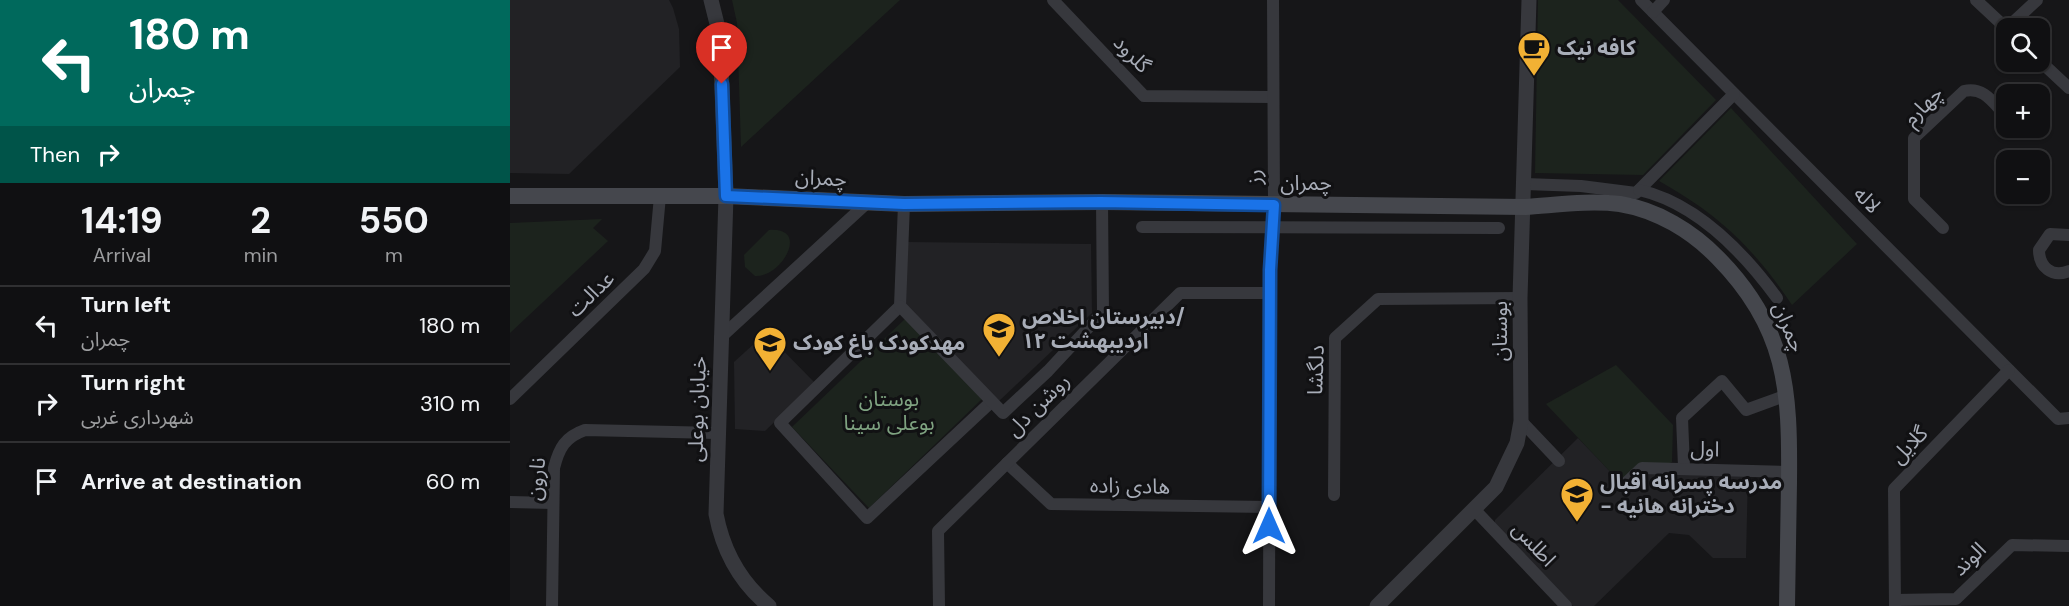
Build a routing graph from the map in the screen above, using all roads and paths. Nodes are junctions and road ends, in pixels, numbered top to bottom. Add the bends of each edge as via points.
1 (711, 0) edge
2 (1273, 0) edge
3 (1529, 0) edge
4 (1641, 0) edge
5 (1664, 0) edge
6 (1976, 0) edge
7 (2037, 0) edge
8 (1060, 2) edge
9 (1653, 12) junction
10 (2018, 18) edge
11 (1996, 19) edge
12 (2050, 70) edge
13 (2069, 88) edge
14 (1734, 94) junction
15 (1272, 98) junction
16 (1996, 106) edge
17 (1525, 184) junction
18 (1639, 190) junction
19 (510, 196) edge
20 (660, 196) junction
21 (726, 196) junction
22 (868, 202) junction
23 (1101, 202) junction
24 (904, 204) junction
25 (1274, 205) junction
26 (1525, 207) junction
27 (1142, 227) dead end
28 (1273, 227) junction
29 (1499, 228) dead end
30 (1943, 228) dead end
31 (2069, 235) edge
32 (2069, 272) edge
33 (1270, 293) junction
34 (1520, 298) junction
35 (1777, 298) dead end
36 (900, 306) junction
37 (720, 338) junction
38 (2009, 370) junction
39 (1787, 395) junction
40 (510, 399) edge
41 (991, 402) junction
42 (2069, 418) edge
43 (1521, 421) junction
44 (717, 433) junction
45 (1559, 461) dead end
46 (1007, 463) junction
47 (1684, 467) junction
48 (1789, 472) junction
49 (1626, 483) dead end
50 (1334, 495) dead end
51 (510, 502) edge
52 (553, 502) junction
53 (1269, 507) junction
54 (1474, 509) junction
55 (2069, 546) edge
56 (1895, 603) edge
57 (1560, 604) edge
58 (552, 606) edge
59 (769, 606) edge
60 (939, 606) edge
61 (1269, 606) edge
62 (1377, 606) edge
63 (1787, 606) edge

1 - 21 street, خیابان بوعلی via 720,36
2 - 15 street, رز
3 - 17 street, بوستان
4 - 9 street, لاله
5 - 9 street
6 - 11 street
7 - 10 street
8 - 15 street, گلرود via 1144,96
9 - 14 street, لاله
12 - 13 street
14 - 18 street
14 - 38 street, لاله
15 - 25 street, رز
16 - 30 street, چهارم via 1983,93 1974,89 1964,91 1914,138 1914,199
17 - 18 street via 1636,193
17 - 26 street, بوستان
18 - 35 street via 1659,194 1727,242 1753,266
19 - 20 main road, چمران
20 - 21 main road, چمران
20 - 40 street, عدالت via 655,251 644,269
21 - 22 main road, چمران
21 - 37 street, خیابان بوعلی
22 - 24 main road, چمران
22 - 37 street
23 - 24 main road, چمران
23 - 25 main road, چمران
23 - 41 street via 1103,312 1003,413
24 - 36 street
25 - 26 main road, چمران
25 - 28 street, رز
26 - 34 street, بوستان
26 - 39 main road, چمران via 1595,202 1622,205 1655,214 1687,231 1725,265 1754,303 1773,338
27 - 28 street
28 - 29 street
28 - 33 street, رز
31 - 32 street via 2050,234 2039,250 2045,268 2057,274
33 - 46 street, روشن دل via 1180,293
33 - 53 street, رز
34 - 43 street, بوستان
34 - 50 street, دلگشا via 1378,298 1335,338
36 - 41 street
36 - 41 street via 780,423 867,518
37 - 44 street, خیابان بوعلی
38 - 42 street, لاله via 2058,419
38 - 56 street, گلایل via 1894,489
39 - 47 street via 1746,410 1722,381 1682,418
39 - 48 main road, چمران
43 - 45 street
43 - 54 street, بوستان via 1506,470 1496,487
44 - 52 street, نارون via 585,430 575,434 560,447
44 - 59 street, خیابان بوعلی via 716,514 720,534 740,575
46 - 53 street, هادی زاده via 1051,504
46 - 60 street, روشن دل via 938,531
47 - 48 street, اول
47 - 49 street, اول via 1642,468
48 - 63 main road, چمران
51 - 52 street
52 - 58 street, نارون
53 - 61 street, رز
54 - 57 street, اطلس
54 - 62 street, بوستان
55 - 56 street, الوند via 2012,545 1956,599

